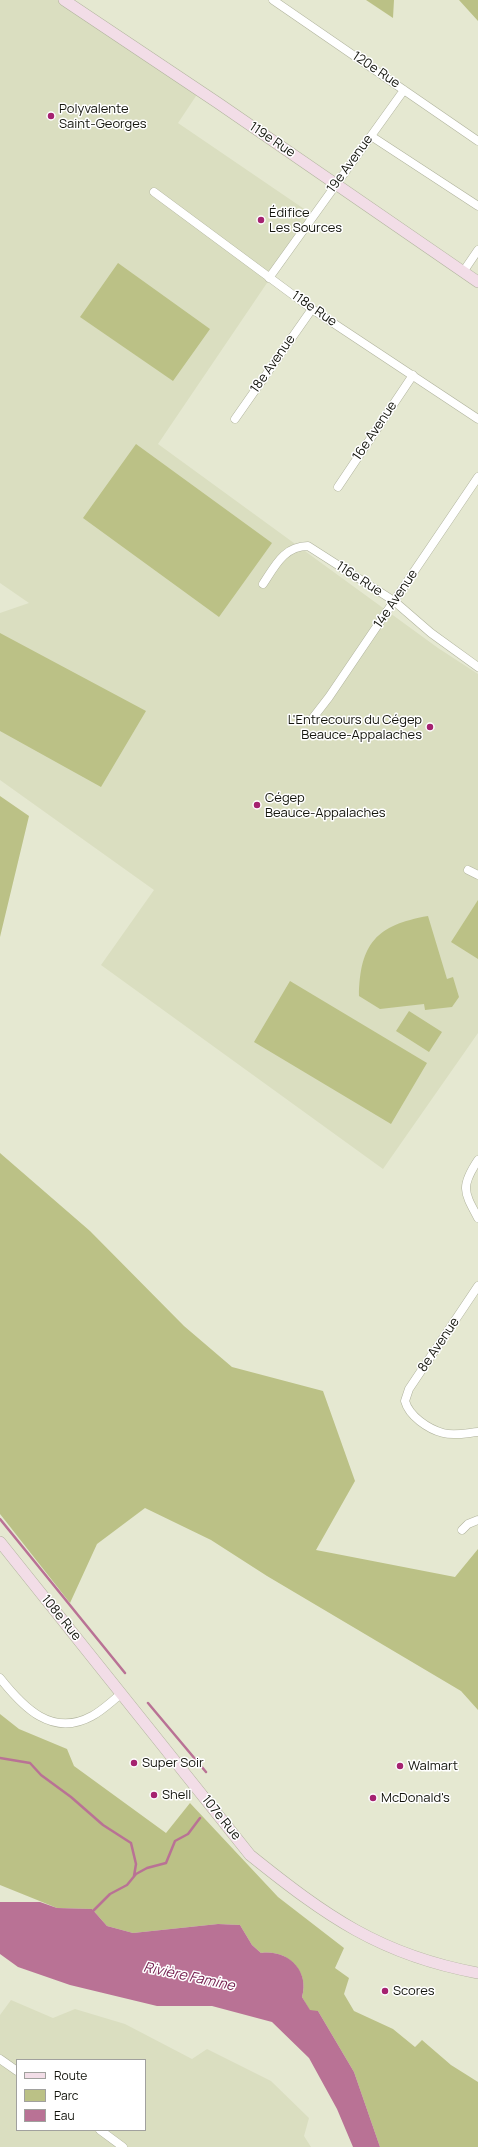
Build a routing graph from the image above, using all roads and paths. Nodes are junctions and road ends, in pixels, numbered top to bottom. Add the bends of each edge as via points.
1 (64, 0) edge
2 (273, 0) edge
3 (404, 90) junction
4 (371, 136) junction
5 (478, 141) edge
6 (336, 184) junction
7 (154, 192) dead end
8 (478, 206) edge
9 (478, 250) edge
10 (463, 272) junction
11 (269, 278) junction
12 (478, 282) edge
13 (312, 309) junction
14 (413, 375) junction
15 (235, 419) dead end
16 (478, 419) edge
17 (478, 477) edge
18 (338, 487) dead end
19 (263, 584) dead end
20 (394, 601) junction
21 (478, 667) edge
22 (312, 719) dead end
23 (468, 870) dead end
24 (478, 875) edge
25 (478, 1160) edge
26 (478, 1218) edge
27 (478, 1286) edge
28 (478, 1432) edge
29 (478, 1520) edge
30 (462, 1530) dead end
31 (0, 1542) edge
32 (0, 1678) edge
33 (121, 1694) junction
34 (478, 1973) edge
35 (0, 2059) edge
36 (16, 2070) edge
37 (101, 2131) edge
38 (123, 2147) edge

1 - 6 main road, 119e Rue
2 - 3 street, 120e Rue
3 - 4 street, 19e Avenue
3 - 5 street, 120e Rue
4 - 6 street, 19e Avenue
4 - 8 street
6 - 10 main road, 119e Rue
6 - 11 street, 19e Avenue
7 - 11 street, 118e Rue
9 - 10 street
10 - 12 main road, 119e Rue
11 - 13 street, 118e Rue
13 - 14 street, 118e Rue
13 - 15 street, 18e Avenue
14 - 16 street, 118e Rue
14 - 18 street, 16e Avenue
17 - 20 street, 14e Avenue
19 - 20 street, 116e Rue via 287,551 298,546 308,546
20 - 21 street, 116e Rue via 431,634
20 - 22 street, 14e Avenue
23 - 24 street
25 - 26 street via 467,1178 465,1195
27 - 28 street, 8e Avenue via 405,1397 410,1412 443,1433
29 - 30 street
31 - 33 main road, 108e Rue
32 - 33 street via 25,1707 36,1715 64,1724 93,1716
33 - 34 main road, 107e Rue via 250,1855 301,1896 365,1936 432,1963
35 - 36 street
37 - 38 street

